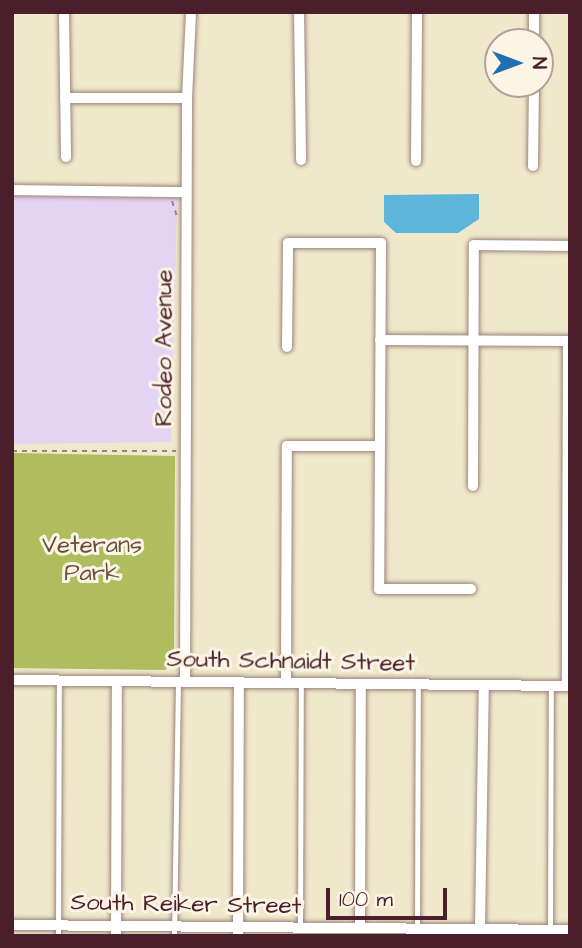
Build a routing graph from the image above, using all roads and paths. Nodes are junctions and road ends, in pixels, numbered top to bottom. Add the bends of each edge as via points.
1 (64, 12) edge
2 (299, 12) edge
3 (417, 12) edge
4 (190, 13) edge
5 (65, 98) junction
6 (187, 98) junction
7 (534, 98) edge
8 (66, 157) dead end
9 (300, 160) dead end
10 (416, 161) dead end
11 (533, 166) dead end
12 (12, 190) edge
13 (186, 192) junction
14 (570, 246) edge
15 (380, 340) junction
16 (474, 341) junction
17 (287, 347) dead end
18 (380, 446) junction
19 (12, 450) edge
20 (177, 451) dead end
21 (473, 486) dead end
22 (568, 588) edge
23 (471, 589) dead end
24 (12, 680) edge
25 (59, 681) junction
26 (117, 681) junction
27 (182, 682) junction
28 (239, 683) junction
29 (286, 683) junction
30 (300, 683) junction
31 (361, 684) junction
32 (418, 684) junction
33 (484, 685) junction
34 (551, 686) junction
35 (568, 686) edge
36 (12, 925) edge
37 (300, 928) junction
38 (58, 930) edge
39 (550, 930) junction
40 (570, 930) edge
41 (116, 931) edge
42 (174, 931) edge
43 (238, 931) edge
44 (364, 931) edge
45 (421, 931) edge
46 (480, 932) edge
47 (534, 933) edge

1 - 5 street
2 - 9 street
3 - 10 street
4 - 6 street, Rodeo Avenue
5 - 6 street
5 - 8 street
6 - 13 street, Rodeo Avenue
7 - 11 street
12 - 13 street
13 - 27 street, Rodeo Avenue
14 - 16 street via 474,246
15 - 16 street
15 - 17 street via 381,243 288,243
15 - 18 street
16 - 21 street
16 - 22 street via 568,341
18 - 23 street via 379,589
18 - 29 street via 287,446
19 - 20 path
22 - 35 street
24 - 25 street, South Schnaidt Street
25 - 26 street, South Schnaidt Street
25 - 38 lane
26 - 27 street, South Schnaidt Street
26 - 41 street
27 - 28 street, South Schnaidt Street
27 - 42 lane
28 - 29 street, South Schnaidt Street
28 - 43 street
29 - 30 street, South Schnaidt Street
30 - 31 street, South Schnaidt Street
30 - 37 lane
31 - 32 street, South Schnaidt Street
31 - 44 street
32 - 33 street, South Schnaidt Street
32 - 45 lane
33 - 34 street, South Schnaidt Street
33 - 46 street
34 - 35 street, South Schnaidt Street
34 - 39 lane
36 - 38 street, South Reiker Street
37 - 43 street, South Reiker Street
37 - 44 street, South Reiker Street
38 - 41 street, South Reiker Street
39 - 40 street, South Reiker Street
39 - 47 street, South Reiker Street
41 - 42 street, South Reiker Street
42 - 43 street, South Reiker Street
44 - 45 street, South Reiker Street
45 - 46 street, South Reiker Street
46 - 47 street, South Reiker Street

